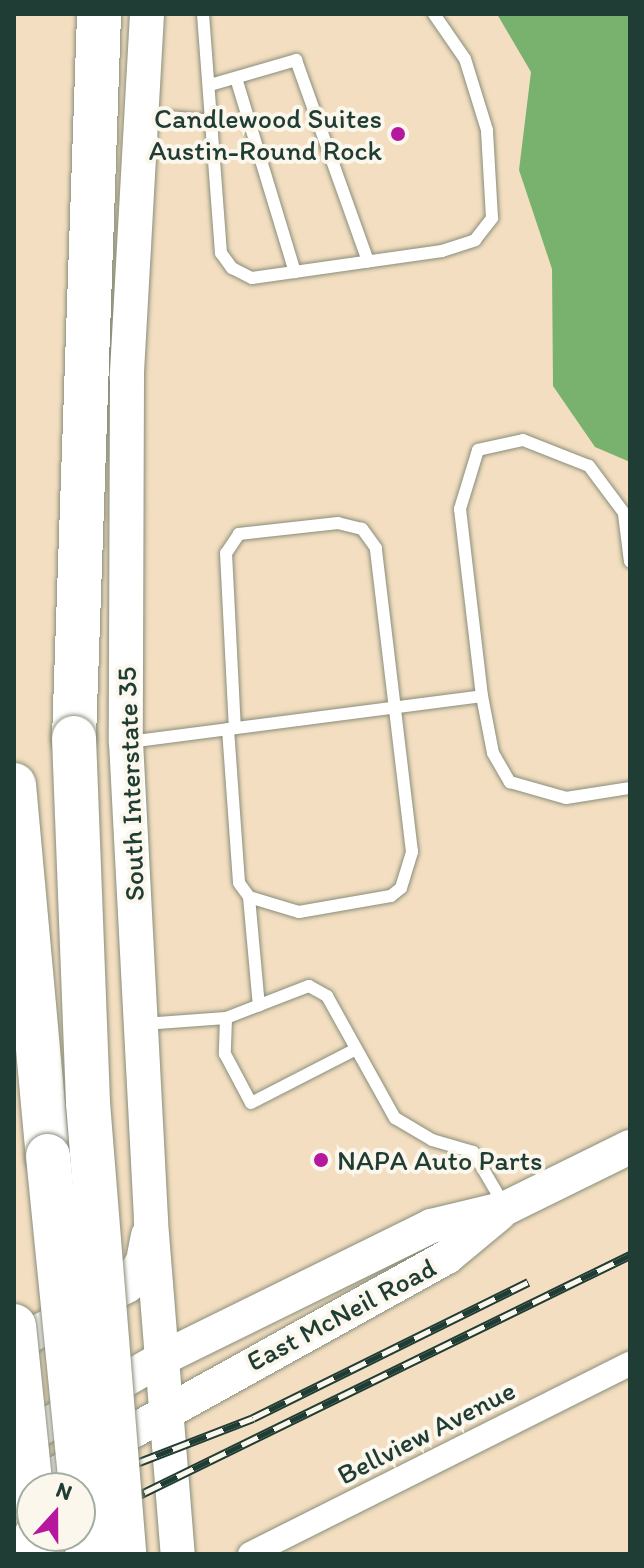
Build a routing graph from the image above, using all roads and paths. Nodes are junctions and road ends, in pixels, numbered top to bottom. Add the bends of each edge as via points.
1 (99, 14) edge
2 (147, 14) edge
3 (203, 14) edge
4 (434, 14) edge
5 (236, 78) junction
6 (210, 85) junction
7 (142, 115) junction
8 (214, 121) junction
9 (368, 261) junction
10 (295, 272) junction
11 (627, 518) edge
12 (630, 562) edge
13 (482, 696) junction
14 (395, 708) junction
15 (231, 729) junction
16 (126, 742) junction
17 (14, 785) edge
18 (630, 788) edge
19 (249, 897) junction
20 (259, 1006) junction
21 (226, 1018) junction
22 (141, 1025) junction
23 (356, 1049) junction
24 (630, 1147) edge
25 (506, 1208) junction
26 (151, 1222) junction
27 (14, 1326) edge
28 (14, 1344) edge
29 (163, 1358) junction
30 (630, 1364) edge
31 (168, 1408) junction
32 (14, 1444) edge
33 (29, 1472) edge
34 (14, 1497) edge
35 (88, 1554) edge
36 (124, 1554) edge
37 (178, 1554) edge
38 (250, 1554) edge

1 - 36 highway, bridge via 74,738 88,1103
2 - 7 main road, South Interstate 35
3 - 6 lane
4 - 9 lane via 465,59 487,130 492,218 475,240 442,251
5 - 6 lane
5 - 9 lane via 296,60
5 - 10 lane
6 - 8 lane
7 - 8 lane
7 - 16 main road, South Interstate 35 via 127,377
8 - 10 lane via 221,253 232,268 252,278
9 - 10 lane
11 - 12 lane
11 - 13 lane via 589,466 563,453 523,440 478,450 460,509
13 - 14 lane
13 - 18 lane via 493,753 510,782 566,798
14 - 15 lane
14 - 15 lane via 376,548 362,529 338,523 239,534 226,553
14 - 19 lane via 412,852 401,888 391,896 299,912 261,905
15 - 16 lane
15 - 19 lane via 239,883
16 - 22 main road, South Interstate 35
17 - 35 highway, bridge
19 - 20 lane
20 - 21 lane
20 - 23 lane via 309,986 327,996
21 - 22 lane
21 - 23 lane via 225,1054 251,1103
22 - 26 main road, South Interstate 35
23 - 25 lane via 395,1118 432,1140 473,1152
24 - 25 main road, East McNeil Road
25 - 29 main road, East McNeil Road via 431,1226
25 - 31 main road, East McNeil Road via 447,1257
26 - 28 main road via 143,1261 127,1286
26 - 29 main road, South Interstate 35
27 - 33 highway, bridge
29 - 31 main road, South Interstate 35
29 - 32 main road, East McNeil Road
30 - 38 street, Bellview Avenue
31 - 34 main road, East McNeil Road
31 - 37 main road, South Interstate 35

